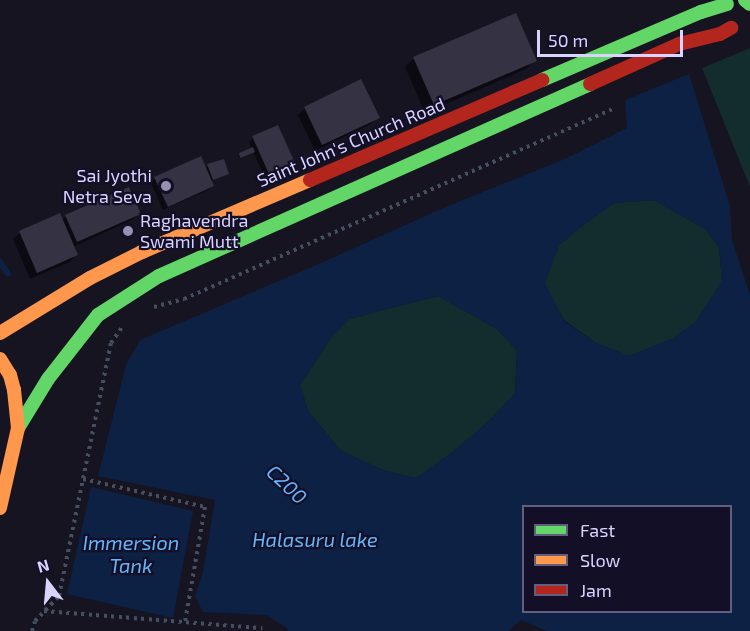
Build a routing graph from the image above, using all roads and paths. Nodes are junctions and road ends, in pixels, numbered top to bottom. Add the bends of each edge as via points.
1 (744, 0) edge
2 (730, 2) edge
3 (750, 4) edge
4 (613, 109) dead end
5 (143, 309) dead end
6 (127, 320) dead end
7 (0, 333) edge
8 (0, 359) edge
9 (18, 428) junction
10 (83, 479) junction
11 (2, 484) edge
12 (0, 508) edge
13 (44, 611) junction
14 (185, 622) junction
15 (262, 628) dead end
16 (32, 631) edge

1 - 3 main road
2 - 7 main road, Saint John's Church Road via 142,252 90,278
2 - 9 main road via 723,17 738,28 679,44 159,276 98,315 48,379
4 - 5 path via 184,299
6 - 10 path via 111,343
8 - 9 main road via 14,390
9 - 11 main road
10 - 13 path via 59,596
10 - 14 path via 205,507
11 - 12 main road
13 - 14 path
13 - 16 path
14 - 15 path

